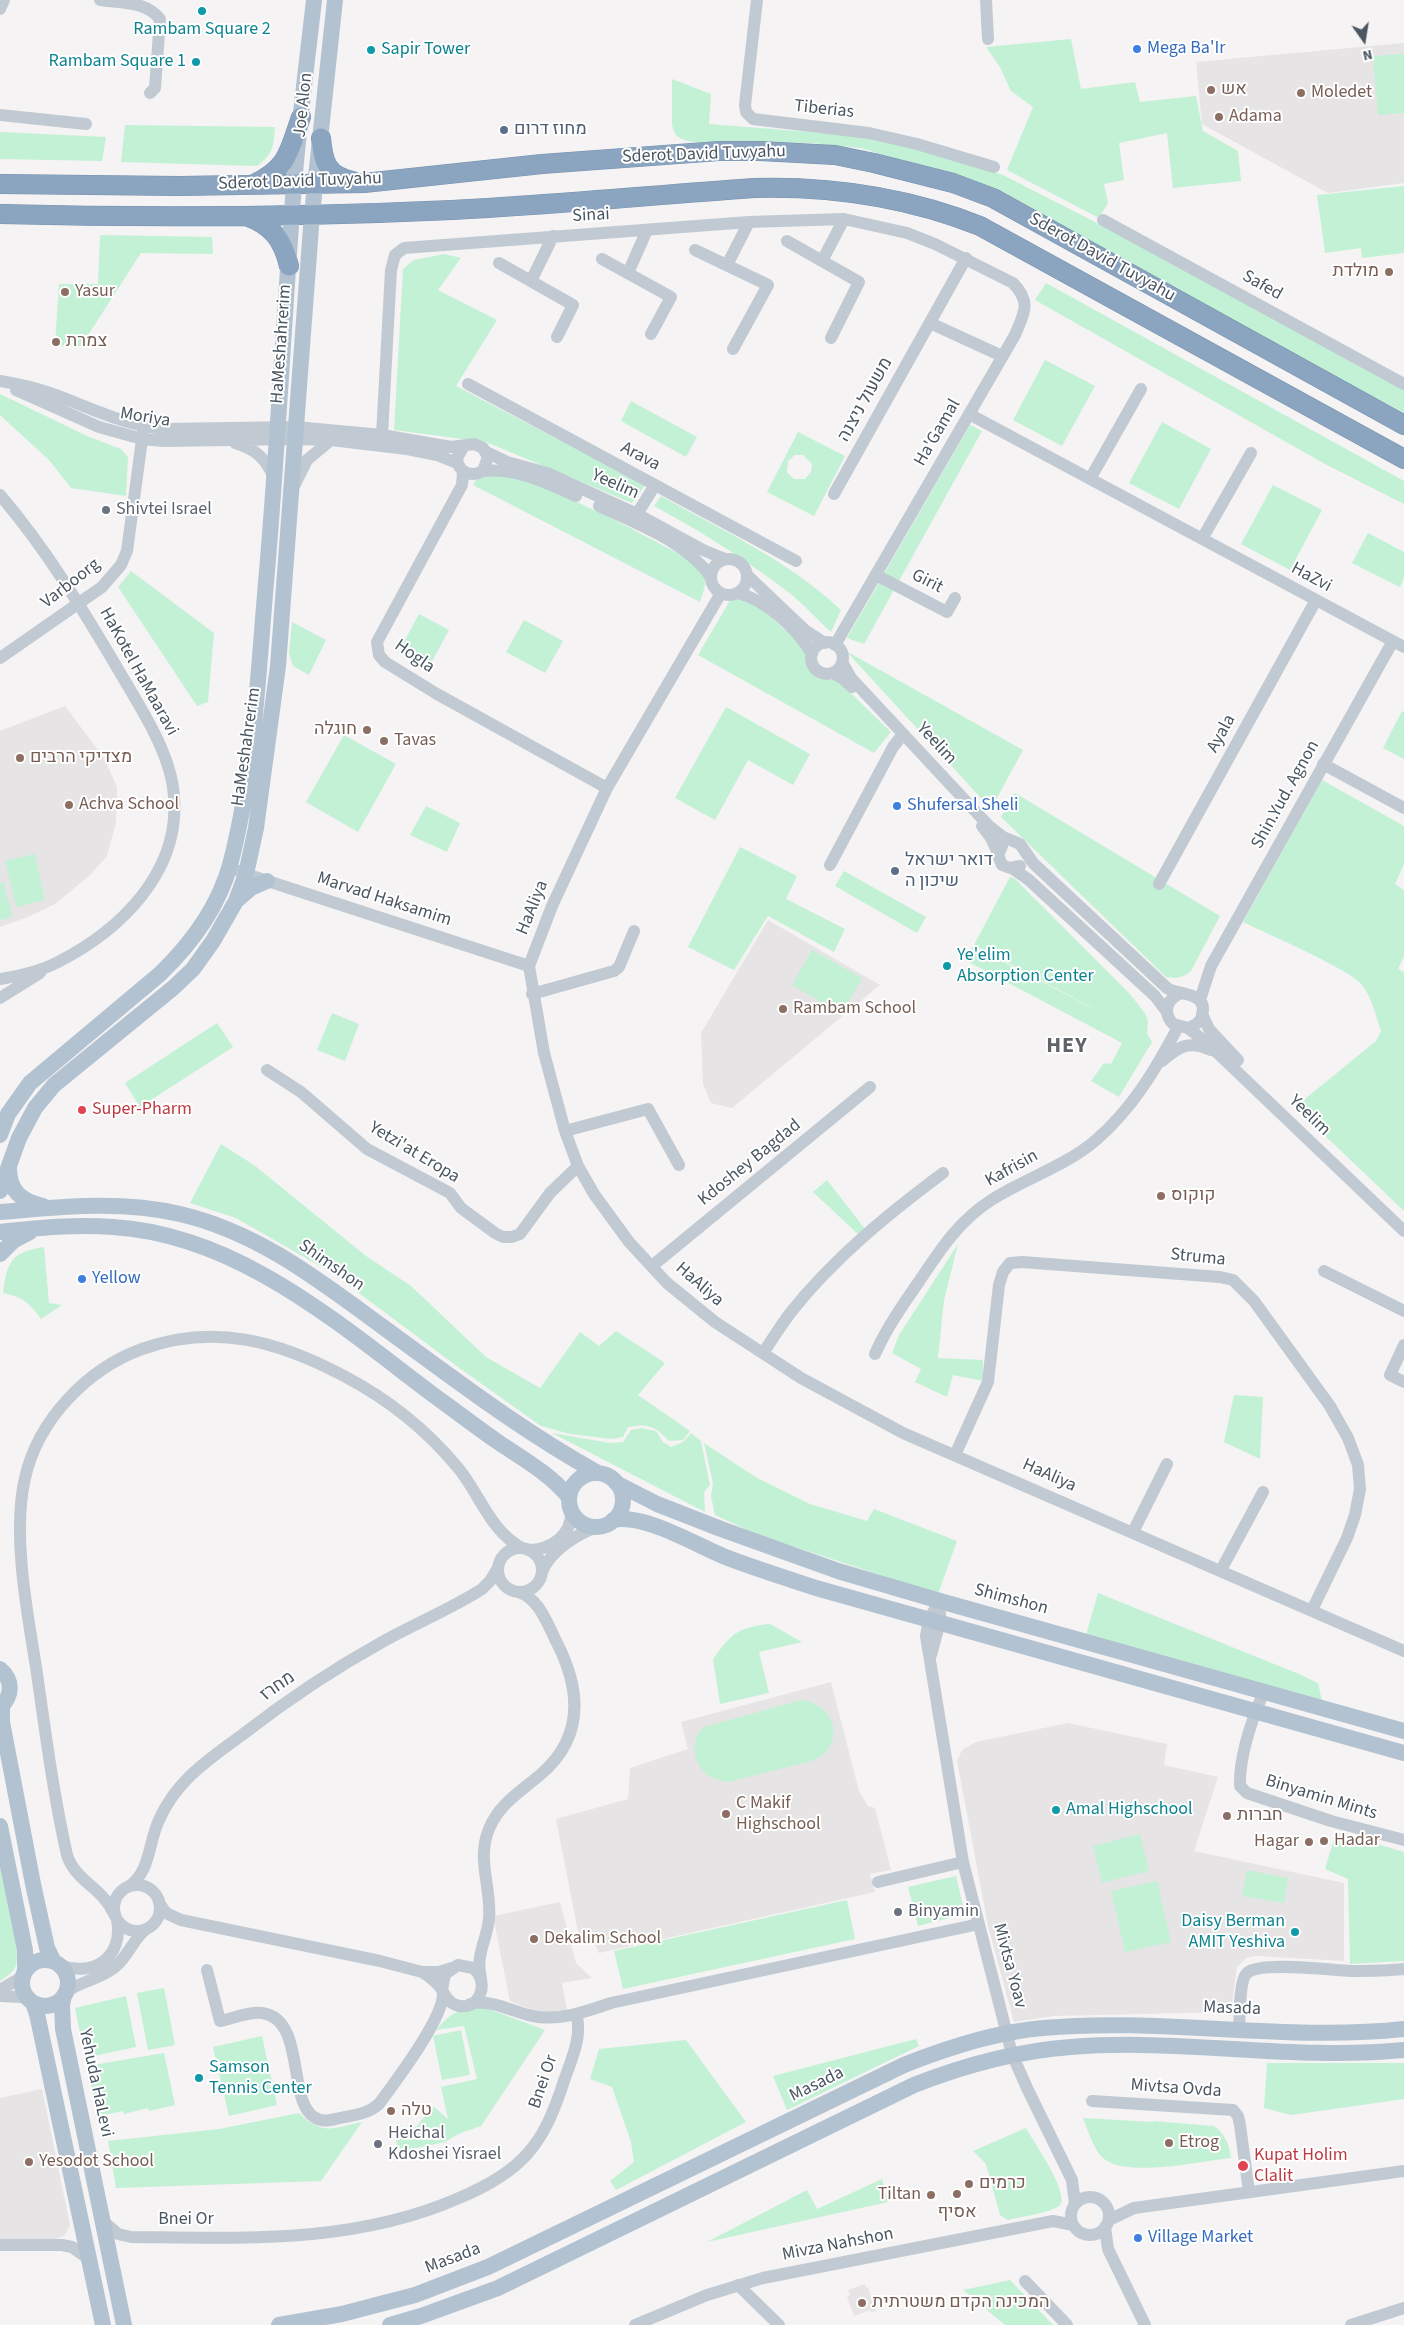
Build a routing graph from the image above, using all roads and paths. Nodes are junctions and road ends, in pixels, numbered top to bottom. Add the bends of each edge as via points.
1 (100, 0) edge
2 (314, 0) edge
3 (752, 0) edge
4 (757, 0) edge
5 (986, 0) edge
6 (336, 3) edge
7 (754, 16) junction
8 (988, 39) dead end
9 (150, 93) dead end
10 (0, 115) edge
11 (301, 117) junction
12 (86, 124) dead end
13 (321, 138) junction
14 (994, 166) dead end
15 (364, 183) junction
16 (0, 184) edge
17 (252, 184) junction
18 (294, 184) junction
19 (316, 184) junction
20 (0, 214) edge
21 (292, 214) junction
22 (312, 214) junction
23 (243, 215) junction
24 (844, 220) junction
25 (1104, 220) dead end
26 (750, 222) junction
27 (647, 230) junction
28 (553, 236) junction
29 (787, 241) dead end
30 (695, 250) dead end
31 (966, 258) junction
32 (602, 259) dead end
33 (822, 261) junction
34 (499, 263) dead end
35 (727, 265) junction
36 (289, 266) junction
37 (628, 273) junction
38 (531, 281) junction
39 (930, 323) junction
40 (651, 334) dead end
41 (557, 337) dead end
42 (831, 338) dead end
43 (733, 348) dead end
44 (1002, 356) junction
45 (0, 382) edge
46 (468, 384) dead end
47 (1404, 384) edge
48 (1141, 389) dead end
49 (969, 414) junction
50 (1404, 425) edge
51 (143, 433) junction
52 (278, 433) junction
53 (295, 433) junction
54 (382, 435) junction
55 (228, 440) junction
56 (331, 440) junction
57 (464, 446) junction
58 (486, 452) junction
59 (1252, 453) dead end
60 (1404, 459) edge
61 (460, 468) junction
62 (483, 471) junction
63 (1090, 479) junction
64 (275, 481) junction
65 (655, 485) junction
66 (290, 494) junction
67 (834, 494) dead end
68 (0, 495) edge
69 (637, 514) junction
70 (1202, 539) junction
71 (726, 559) junction
72 (796, 561) dead end
73 (748, 576) junction
74 (876, 576) junction
75 (711, 577) junction
76 (721, 593) junction
77 (738, 593) junction
78 (955, 598) dead end
79 (1316, 600) junction
80 (79, 603) junction
81 (830, 644) junction
82 (1398, 644) edge
83 (812, 654) junction
84 (0, 658) edge
85 (842, 662) junction
86 (832, 673) junction
87 (900, 738) junction
88 (1323, 764) junction
89 (607, 788) junction
90 (1404, 808) edge
91 (1012, 841) junction
92 (998, 853) junction
93 (1025, 853) junction
94 (830, 865) dead end
95 (229, 867) junction
96 (1012, 868) junction
97 (246, 874) junction
98 (267, 880) junction
99 (1158, 884) dead end
100 (236, 901) junction
101 (634, 931) dead end
102 (56, 963) junction
103 (529, 966) junction
104 (0, 979) edge
105 (532, 994) junction
106 (1190, 995) junction
107 (0, 998) edge
108 (1167, 1012) junction
109 (1202, 1014) junction
110 (1183, 1028) junction
111 (1216, 1052) junction
112 (1158, 1064) junction
113 (267, 1070) dead end
114 (870, 1087) dead end
115 (4, 1120) edge
116 (565, 1131) junction
117 (0, 1135) edge
118 (8, 1165) junction
119 (578, 1166) junction
120 (680, 1166) dead end
121 (943, 1173) dead end
122 (0, 1191) edge
123 (50, 1208) junction
124 (0, 1212) edge
125 (1404, 1220) edge
126 (46, 1228) junction
127 (1404, 1231) edge
128 (0, 1232) edge
129 (0, 1254) edge
130 (652, 1266) junction
131 (1324, 1271) dead end
132 (1404, 1311) edge
133 (1404, 1345) edge
134 (763, 1353) junction
135 (875, 1354) dead end
136 (1404, 1382) edge
137 (956, 1455) junction
138 (1167, 1464) dead end
139 (598, 1473) junction
140 (616, 1483) junction
141 (1263, 1492) dead end
142 (570, 1504) junction
143 (613, 1520) junction
144 (597, 1527) junction
145 (499, 1532) junction
146 (1133, 1532) junction
147 (525, 1549) junction
148 (499, 1565) junction
149 (1221, 1570) junction
150 (540, 1577) junction
151 (513, 1590) junction
152 (479, 1591) junction
153 (940, 1601) junction
154 (539, 1608) junction
155 (1312, 1610) junction
156 (935, 1620) junction
157 (1404, 1650) edge
158 (0, 1669) edge
159 (1264, 1691) junction
160 (1, 1706) edge
161 (1256, 1710) junction
162 (1404, 1731) edge
163 (1404, 1753) edge
164 (0, 1826) edge
165 (1404, 1840) edge
166 (147, 1862) junction
167 (964, 1862) junction
168 (878, 1882) dead end
169 (93, 1888) junction
170 (126, 1888) junction
171 (156, 1898) junction
172 (116, 1917) junction
173 (181, 1920) junction
174 (979, 1924) junction
175 (148, 1928) junction
176 (481, 1946) junction
177 (57, 1964) junction
178 (455, 1967) junction
179 (207, 1970) dead end
180 (1404, 1970) edge
181 (422, 1972) junction
182 (24, 1974) junction
183 (482, 1981) junction
184 (0, 1990) edge
185 (443, 1992) junction
186 (65, 1994) junction
187 (0, 1996) edge
188 (31, 2002) junction
189 (467, 2005) junction
190 (500, 2005) junction
191 (576, 2014) junction
192 (435, 2022) junction
193 (1239, 2029) junction
194 (1404, 2029) edge
195 (1008, 2033) junction
196 (1404, 2050) edge
197 (1012, 2054) junction
198 (1092, 2101) dead end
199 (1404, 2171) edge
200 (1072, 2180) junction
201 (1249, 2192) junction
202 (1091, 2197) junction
203 (1104, 2203) junction
204 (1074, 2206) junction
205 (1134, 2208) junction
206 (103, 2220) junction
207 (1053, 2221) junction
208 (1107, 2224) junction
209 (82, 2225) junction
210 (1073, 2225) junction
211 (1088, 2234) junction
212 (131, 2237) junction
213 (0, 2245) edge
214 (62, 2245) junction
215 (110, 2255) junction
216 (89, 2259) junction
217 (1025, 2280) dead end
218 (738, 2285) junction
219 (1404, 2308) edge
220 (101, 2322) edge
221 (124, 2325) edge
222 (278, 2325) edge
223 (390, 2325) edge
224 (635, 2325) edge
225 (780, 2325) edge
226 (1067, 2325) edge
227 (1138, 2325) edge
228 (1145, 2325) edge
229 (1351, 2325) edge

1 - 9 street via 144,6 160,19 155,88
2 - 11 main road, Joe Alon
3 - 7 street, Tiberias
4 - 7 street, Tiberias
5 - 8 street
6 - 13 main road, Joe Alon
7 - 14 street, Tiberias via 745,105 746,112 753,119 869,133
10 - 12 street
11 - 17 highway via 290,151 278,170
11 - 18 main road, Joe Alon
13 - 15 highway via 323,158 333,173 341,179
13 - 19 main road, Joe Alon
15 - 19 highway, Sderot David Tuvyahu
15 - 50 highway, Sderot David Tuvyahu via 542,164 719,151 799,152 874,163 953,183 993,198
16 - 17 highway, Sderot David Tuvyahu
17 - 18 highway, Sderot David Tuvyahu
18 - 19 highway, Sderot David Tuvyahu
18 - 21 main road, Joe Alon
19 - 22 main road, Joe Alon
20 - 23 highway, Sderot David Tuvyahu
21 - 22 highway, Sderot David Tuvyahu
21 - 23 highway, Sderot David Tuvyahu
21 - 36 main road, HaMeshahrerim
22 - 53 main road, HaMeshahrerim
22 - 60 highway, Sderot David Tuvyahu via 454,210 797,187 851,191 915,204 944,211 1017,244
23 - 36 highway via 264,224 278,236
24 - 26 street, Sinai
24 - 31 street, Sinai via 907,233
24 - 33 street
25 - 47 street, Safed
26 - 27 street, Sinai
26 - 35 street
27 - 28 street, Sinai
27 - 37 street
28 - 38 street
28 - 54 street, Sinai via 411,245 395,255 391,270
29 - 33 street
30 - 35 street
31 - 39 street, משעול ניצנה
31 - 44 street, Ha'Gamal via 1013,283 1022,293 1025,310 1015,336
32 - 37 street
33 - 42 street via 859,282
34 - 38 street
35 - 43 street via 768,285
36 - 52 main road, HaMeshahrerim
37 - 40 street via 671,297
38 - 41 street via 574,305
39 - 44 street
39 - 67 street, משעול ניצנה
44 - 49 street, Ha'Gamal
45 - 51 street, Moriya via 99,427
46 - 65 street, Arava
48 - 63 street
49 - 63 street, HaZvi
49 - 74 street, Ha'Gamal
51 - 52 street, Moriya
51 - 55 street, Moriya
51 - 80 street, Varboorg via 127,551 111,578
52 - 53 street, Moriya
52 - 55 street, Moriya
52 - 64 main road, HaMeshahrerim
53 - 54 street
53 - 56 street
53 - 66 main road, HaMeshahrerim
54 - 57 street via 451,447
55 - 64 street via 258,454 268,464
56 - 61 street via 437,455
56 - 66 street via 307,460
57 - 58 street via 479,445
57 - 61 street via 458,453
58 - 62 street via 488,462
58 - 69 street, Yeelim via 507,462 547,473
59 - 70 street
61 - 62 street via 473,474
61 - 89 street, Hogla via 462,485 377,642 379,655 437,694
62 - 75 street, Yeelim via 502,470 534,478 633,521 700,563
63 - 70 street, HaZvi
64 - 95 main road, HaMeshahrerim via 249,774
65 - 69 street
65 - 72 street, Arava
66 - 97 main road, HaMeshahrerim via 278,666 256,828
68 - 80 street, HaKotel HaMaaravi
69 - 71 street, Yeelim
70 - 79 street, HaZvi
71 - 73 street via 740,562
71 - 75 street via 716,564
73 - 77 street
73 - 81 street via 806,631
74 - 78 street, Girit via 947,612
74 - 81 street, Ha'Gamal
75 - 76 street
76 - 77 street
76 - 89 street, HaAliya
77 - 83 street via 769,608 800,637
79 - 82 street, HaZvi
79 - 99 street, Ayala
80 - 84 street, Varboorg
80 - 102 street, HaKotel HaMaaravi via 158,742 174,795 174,826 157,874 142,897 120,921
81 - 83 street via 816,647
81 - 85 street via 841,652
82 - 88 street, Shin.Yud. Agnon
83 - 86 street via 817,670
85 - 86 street
85 - 91 street, Yeelim via 851,678 989,826
86 - 87 street, Yeelim via 847,682
87 - 92 street, Yeelim via 984,829
87 - 94 street, Yeelim
88 - 90 street
88 - 106 street, Shin.Yud. Agnon via 1211,966
89 - 103 street, HaAliya via 552,906
91 - 92 street via 1003,844
91 - 93 street via 1020,844
92 - 96 street via 1002,865
93 - 96 street via 1022,864
93 - 106 street via 1167,988
95 - 97 street, Marvad Haksamim
95 - 115 main road, HaMeshahrerim via 205,920 179,956 41,1072
96 - 108 street via 1155,996
97 - 98 street, Marvad Haksamim
97 - 100 main road, HaMeshahrerim
98 - 100 main road
98 - 103 street, Marvad Haksamim
100 - 118 main road, HaMeshahrerim via 214,941 193,969 54,1085 35,1108
101 - 105 street via 619,968
102 - 104 street, HaKotel HaMaaravi
102 - 107 street
103 - 105 street, HaAliya
105 - 116 street, HaAliya
106 - 108 street via 1173,997
106 - 109 street
108 - 110 street via 1170,1021
109 - 110 street via 1197,1023
109 - 125 street, Yeelim via 1209,1029 1225,1048
110 - 111 street, Yeelim
110 - 112 street, Kafrisin
111 - 112 street via 1199,1045 1189,1045 1171,1053
111 - 127 street, Yeelim
112 - 135 street, Kafrisin via 1120,1117 1096,1140 994,1198 972,1213 952,1233 898,1311
113 - 119 street, Yetzi'at Eropa via 301,1092 367,1148 450,1193 461,1208 503,1237 520,1234 550,1193
114 - 130 street, Kdoshey Bagdad
115 - 117 main road, HaMeshahrerim
116 - 119 street, HaAliya
116 - 120 street via 648,1109
118 - 122 main road, HaMeshahrerim
118 - 123 main road via 15,1192 34,1204
119 - 130 street, HaAliya via 612,1220
121 - 134 street via 897,1207 827,1271 791,1313
123 - 124 main road, Shimshon
123 - 139 main road, Shimshon via 142,1207 181,1214 251,1239 303,1268 519,1426
126 - 128 main road
126 - 129 main road via 13,1241
126 - 142 main road via 115,1227 149,1232 240,1262 289,1289 553,1479
130 - 134 street, HaAliya via 715,1322
131 - 132 street
133 - 136 street via 1390,1375
134 - 137 street, HaAliya via 856,1409
137 - 146 street, HaAliya
137 - 155 street, Struma via 988,1382 998,1285 1010,1264 1038,1263 1233,1280 1254,1301 1330,1406 1348,1438 1358,1465 1360,1489 1356,1515
138 - 146 street
139 - 140 main road
139 - 142 main road via 578,1480 573,1486
140 - 143 main road via 622,1502
140 - 153 main road, Shimshon via 657,1504 776,1550
141 - 149 street
142 - 144 main road via 581,1523
142 - 147 street via 568,1527 558,1541 543,1548
143 - 144 main road
143 - 156 main road via 629,1518 646,1523 769,1573
144 - 150 street via 577,1536 549,1560
145 - 147 street
145 - 148 street
145 - 169 street via 460,1470 416,1424 367,1388 287,1351 236,1336 185,1337 133,1352 85,1383 64,1404 31,1458 22,1490 20,1528 30,1631 66,1850 75,1872
146 - 149 street, HaAliya
147 - 148 street via 508,1552
147 - 150 street via 538,1559
148 - 151 street via 500,1578
148 - 152 street, מחרז via 490,1581
149 - 155 street, HaAliya
150 - 151 street via 531,1589
150 - 154 street via 536,1594
151 - 152 street, מחרז
151 - 154 street via 529,1597
152 - 166 street, מחרז via 338,1668 203,1764 163,1810
153 - 156 street, Mivtsa Yoav
153 - 159 main road, Shimshon
154 - 176 street via 569,1671 574,1688 574,1720 558,1757 504,1805 488,1832 483,1868 489,1897 489,1918
155 - 157 street, HaAliya
156 - 161 main road
156 - 167 street, Mivtsa Yoav via 926,1636
158 - 160 main road via 10,1686 8,1697
159 - 161 street, Binyamin Mints
159 - 162 main road, Shimshon
160 - 177 main road via 33,1884 47,1948
161 - 163 main road
161 - 165 street, Binyamin Mints via 1240,1773 1240,1786 1247,1793 1331,1822
164 - 182 main road via 25,1950
166 - 170 street, מחרז via 139,1878
166 - 171 street, מחרז via 148,1881
167 - 168 street
167 - 174 street, Mivtsa Yoav
169 - 170 street via 109,1892
169 - 172 street via 106,1899
170 - 171 street via 142,1886
170 - 172 street via 116,1900
171 - 173 street via 166,1913
171 - 175 street via 158,1918
172 - 175 street via 131,1930
172 - 177 street via 118,1940 104,1961 79,1970
173 - 175 street via 166,1921
173 - 181 street
174 - 191 street via 655,1993
174 - 195 street, Mivtsa Yoav
175 - 186 street via 115,1967
176 - 178 street via 473,1956
176 - 183 street
177 - 182 main road via 40,1960
177 - 186 main road via 67,1978
178 - 181 street
178 - 183 street via 473,1968
178 - 185 street via 444,1977
179 - 192 street via 220,2021 259,2012 283,2026 306,2107 314,2118 322,2120 366,2112 376,2107
180 - 193 street via 1351,1971 1277,1966 1253,1969 1246,1973 1243,1981
181 - 185 street
182 - 184 street
182 - 188 main road via 23,1992
183 - 189 street via 480,1996
183 - 190 street via 489,1996
185 - 189 street via 452,2003
185 - 192 street via 442,2006
186 - 188 main road via 50,2006
186 - 206 main road, Yehuda HaLevi via 63,2029
187 - 188 street via 21,1997
188 - 209 main road via 37,2014
189 - 190 street
189 - 192 street via 446,2013
190 - 191 street via 536,2016 553,2018
191 - 212 street, Bnei Or via 580,2031 557,2102 540,2138 516,2166 475,2191 422,2213 370,2226 306,2236
193 - 194 main road, Masada via 1327,2032
193 - 195 main road, Masada via 1107,2024
195 - 197 street, Mivtsa Yoav
195 - 222 main road, Masada via 941,2050 904,2065 488,2267 415,2295 342,2314
196 - 197 main road via 1326,2053 1107,2045
197 - 200 street, Mivtsa Yoav
197 - 223 main road via 914,2086 498,2288
198 - 201 street, Mivtsa Ovda via 1233,2110 1240,2125
199 - 201 street
200 - 202 street, Mivtsa Yoav
200 - 204 street, Mivtsa Yoav
201 - 205 street
202 - 203 street
202 - 204 street
203 - 205 street
203 - 208 street
204 - 207 street, Mivza Nahshon
204 - 210 street
205 - 208 street
206 - 212 street, Bnei Or via 118,2234
206 - 215 main road, Yehuda HaLevi
207 - 210 street, Mivza Nahshon
207 - 218 street, Mivza Nahshon via 795,2270
208 - 211 street via 1098,2233
208 - 228 street via 1108,2248
209 - 214 street via 70,2241
209 - 216 main road
210 - 211 street
211 - 227 street via 1102,2252
212 - 215 street via 115,2247
213 - 214 street
214 - 216 street via 72,2247
215 - 221 main road, Yehuda HaLevi
216 - 220 main road
217 - 226 street
218 - 224 street, Mivza Nahshon
218 - 225 street
219 - 229 street

